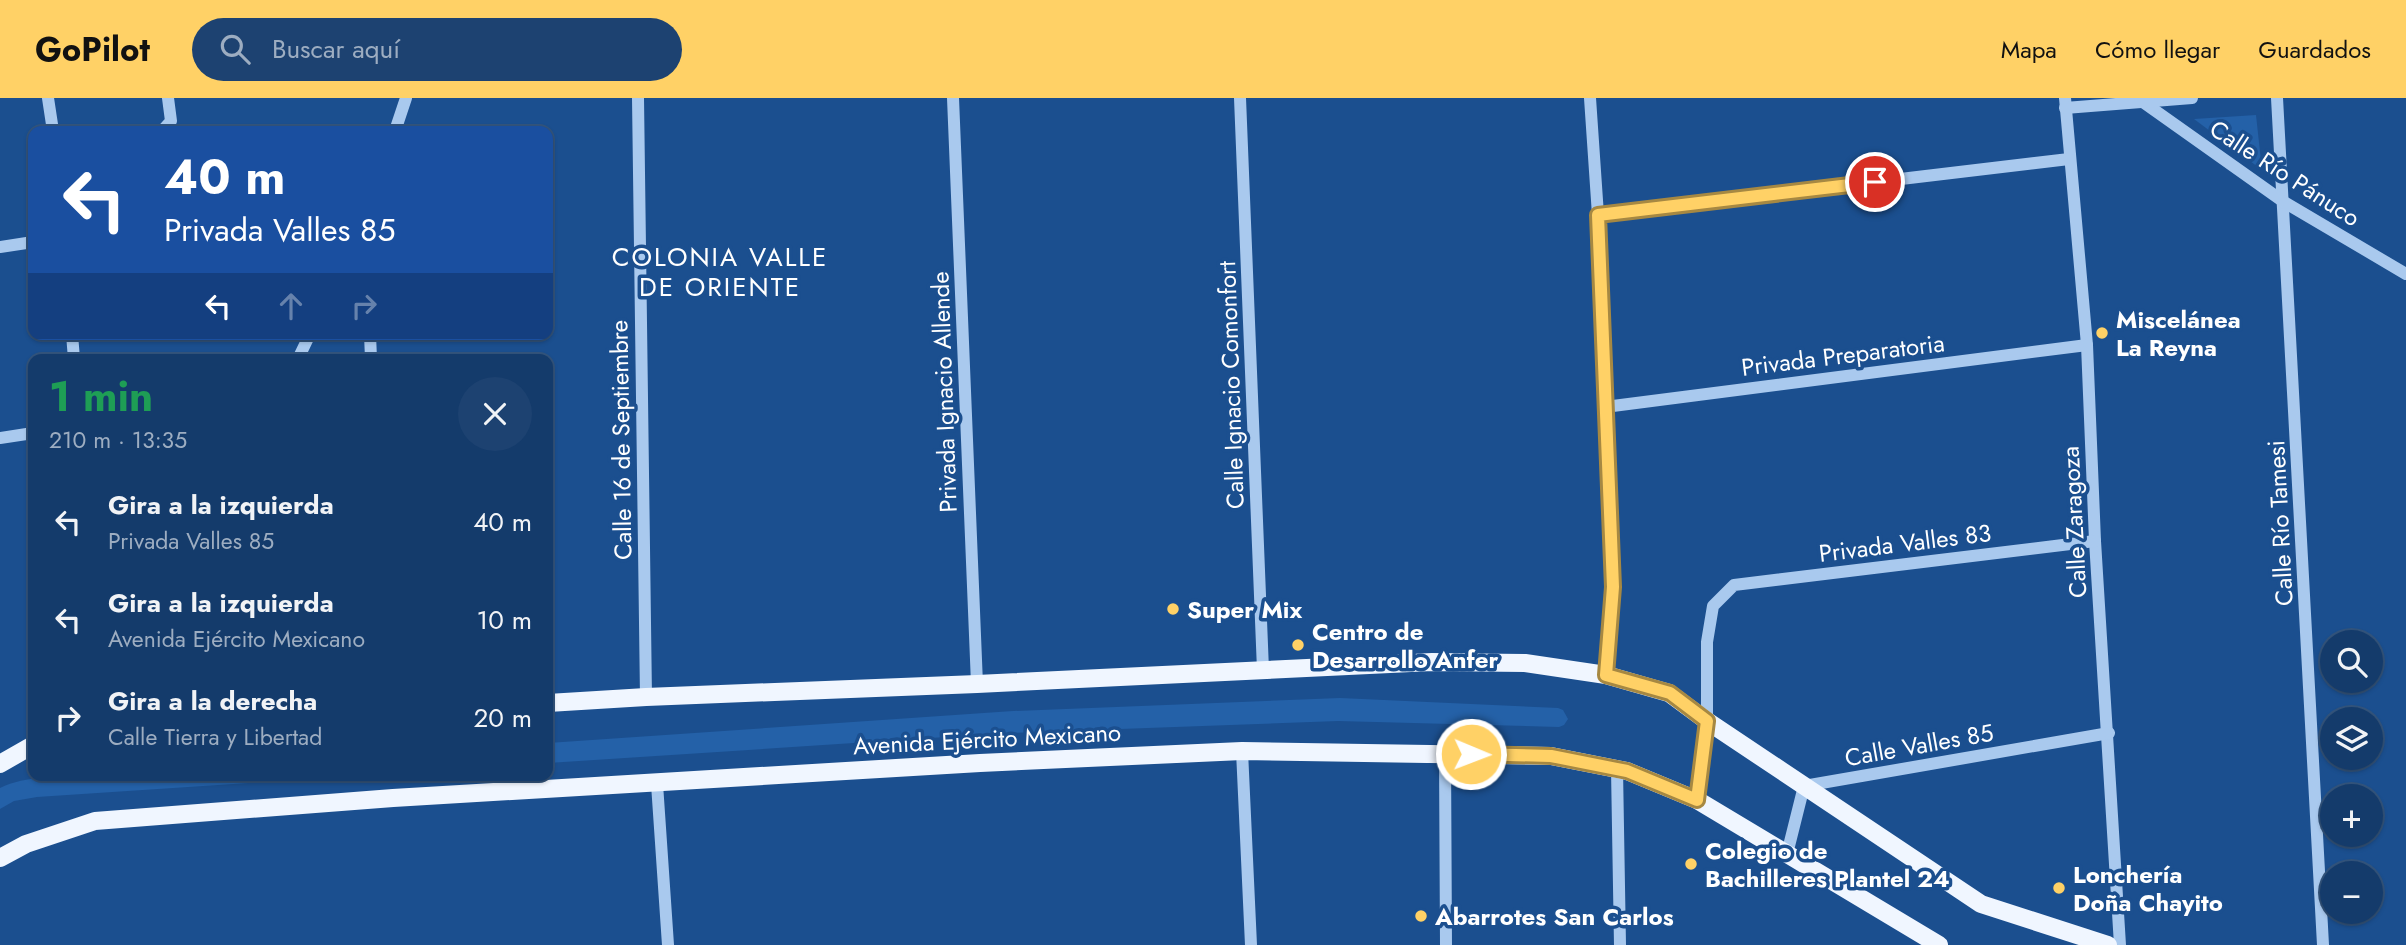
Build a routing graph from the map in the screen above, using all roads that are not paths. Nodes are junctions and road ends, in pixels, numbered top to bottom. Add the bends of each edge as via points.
1 (48, 98) edge
2 (168, 98) edge
3 (406, 98) edge
4 (638, 98) edge
5 (953, 98) edge
6 (1240, 98) edge
7 (1590, 98) edge
8 (2192, 98) edge
9 (2277, 98) edge
10 (2143, 102) junction
11 (2065, 103) edge
12 (51, 126) edge
13 (166, 126) edge
14 (397, 126) edge
15 (2069, 159) junction
16 (2284, 202) junction
17 (1598, 215) junction
18 (28, 243) edge
19 (0, 247) edge
20 (2406, 274) edge
21 (2087, 345) junction
22 (1605, 407) junction
23 (28, 434) edge
24 (0, 438) edge
25 (2095, 541) junction
26 (1263, 670) junction
27 (1606, 675) junction
28 (977, 684) junction
29 (646, 696) junction
30 (553, 703) edge
31 (1707, 721) junction
32 (2109, 733) junction
33 (28, 748) edge
34 (1242, 751) junction
35 (1445, 753) junction
36 (0, 764) edge
37 (1617, 769) junction
38 (657, 783) junction
39 (1804, 786) junction
40 (1697, 800) junction
41 (1787, 854) junction
42 (0, 858) edge
43 (668, 945) edge
44 (1251, 945) edge
45 (1446, 945) edge
46 (1620, 945) edge
47 (1938, 945) edge
48 (2108, 945) edge
49 (2120, 945) edge
50 (2323, 945) edge

1 - 12 street
2 - 13 street via 171,121
3 - 14 street
4 - 29 street, Calle 16 de Septiembre
5 - 28 street, Privada Ignacio Allende
6 - 26 street, Calle Ignacio Comonfort
7 - 17 street
8 - 10 street
9 - 16 street, Calle Río Tamesi
10 - 11 street
10 - 16 street, Calle Río Pánuco
11 - 15 street, Calle Zaragoza
15 - 17 street
15 - 21 street, Calle Zaragoza
16 - 20 street, Calle Río Pánuco
16 - 50 street, Calle Río Tamesi
17 - 22 street
18 - 19 street
21 - 22 street, Privada Preparatoria
21 - 25 street, Calle Zaragoza
22 - 27 street via 1613,587
23 - 24 street
25 - 31 street, Privada Valles 83 via 1734,584 1713,606 1707,642
25 - 32 street, Calle Zaragoza
26 - 27 main road via 1525,663
26 - 28 main road
27 - 31 main road via 1670,693
28 - 29 main road
29 - 30 main road
31 - 39 main road
31 - 40 street
32 - 39 street, Calle Valles 85
32 - 49 street, Calle Zaragoza
33 - 36 main road
34 - 35 main road, Avenida Ejército Mexicano
34 - 38 main road, Avenida Ejército Mexicano
34 - 44 street
35 - 37 main road, Avenida Ejército Mexicano via 1551,756
35 - 45 street
37 - 40 main road, Avenida Ejército Mexicano
37 - 46 street
38 - 42 main road, Avenida Ejército Mexicano via 95,821 26,844
38 - 43 street
39 - 41 street
39 - 48 main road via 1981,904
40 - 41 main road, Avenida Ejército Mexicano
41 - 47 main road, Avenida Ejército Mexicano

